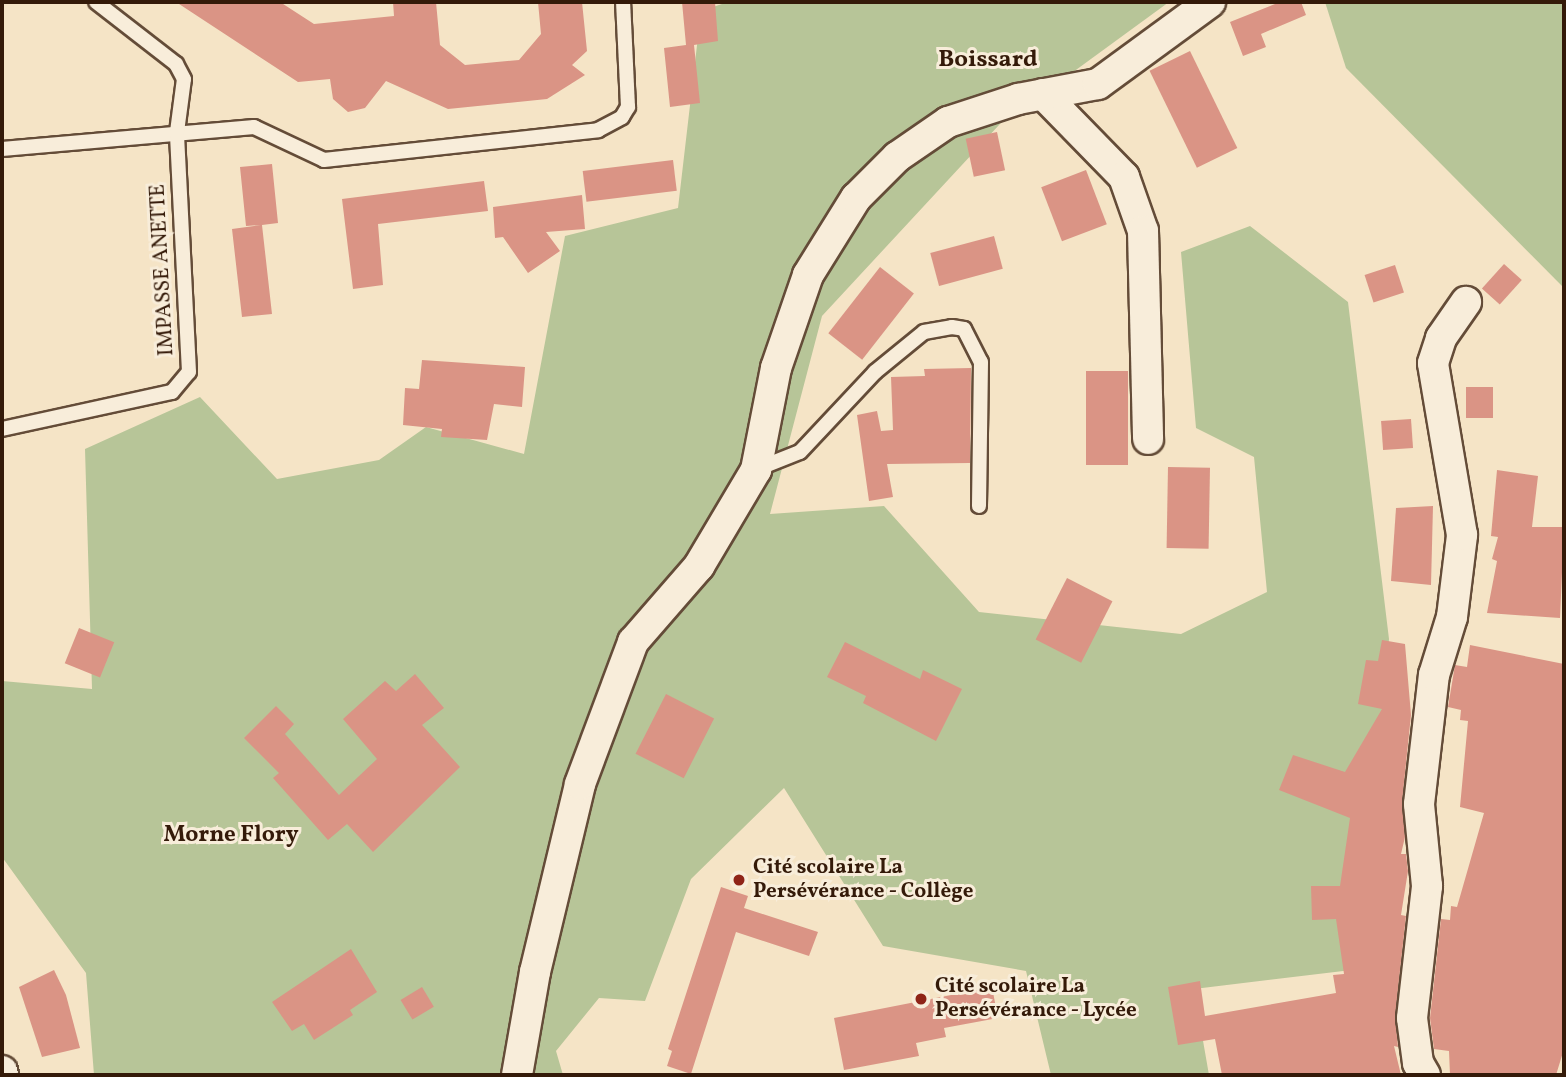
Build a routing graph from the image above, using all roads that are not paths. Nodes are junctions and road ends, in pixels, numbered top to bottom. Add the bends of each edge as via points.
1 (96, 2) edge
2 (624, 2) edge
3 (1206, 3) edge
4 (1043, 94) junction
5 (177, 132) junction
6 (2, 149) edge
7 (1466, 302) dead end
8 (2, 429) edge
9 (1148, 439) dead end
10 (756, 470) junction
11 (979, 506) dead end
12 (517, 1075) edge
13 (1425, 1075) edge

1 - 5 lane, IMPASSE ANETTE via 176,64 184,79
2 - 5 lane via 628,107 615,122 598,130 324,160 254,127
3 - 4 street via 1098,84
4 - 9 street via 1124,177 1143,231
4 - 10 street via 948,122 897,158 856,198 808,275 776,368
5 - 6 lane
5 - 8 lane, IMPASSE ANETTE via 189,372 172,392
7 - 13 street via 1441,338 1433,363 1462,535 1452,617 1434,676 1419,804 1427,886 1412,1018 1418,1063
10 - 11 lane via 800,452 875,372 924,332 952,327 964,329 981,362
10 - 12 street via 699,566 633,642 580,784 535,972

